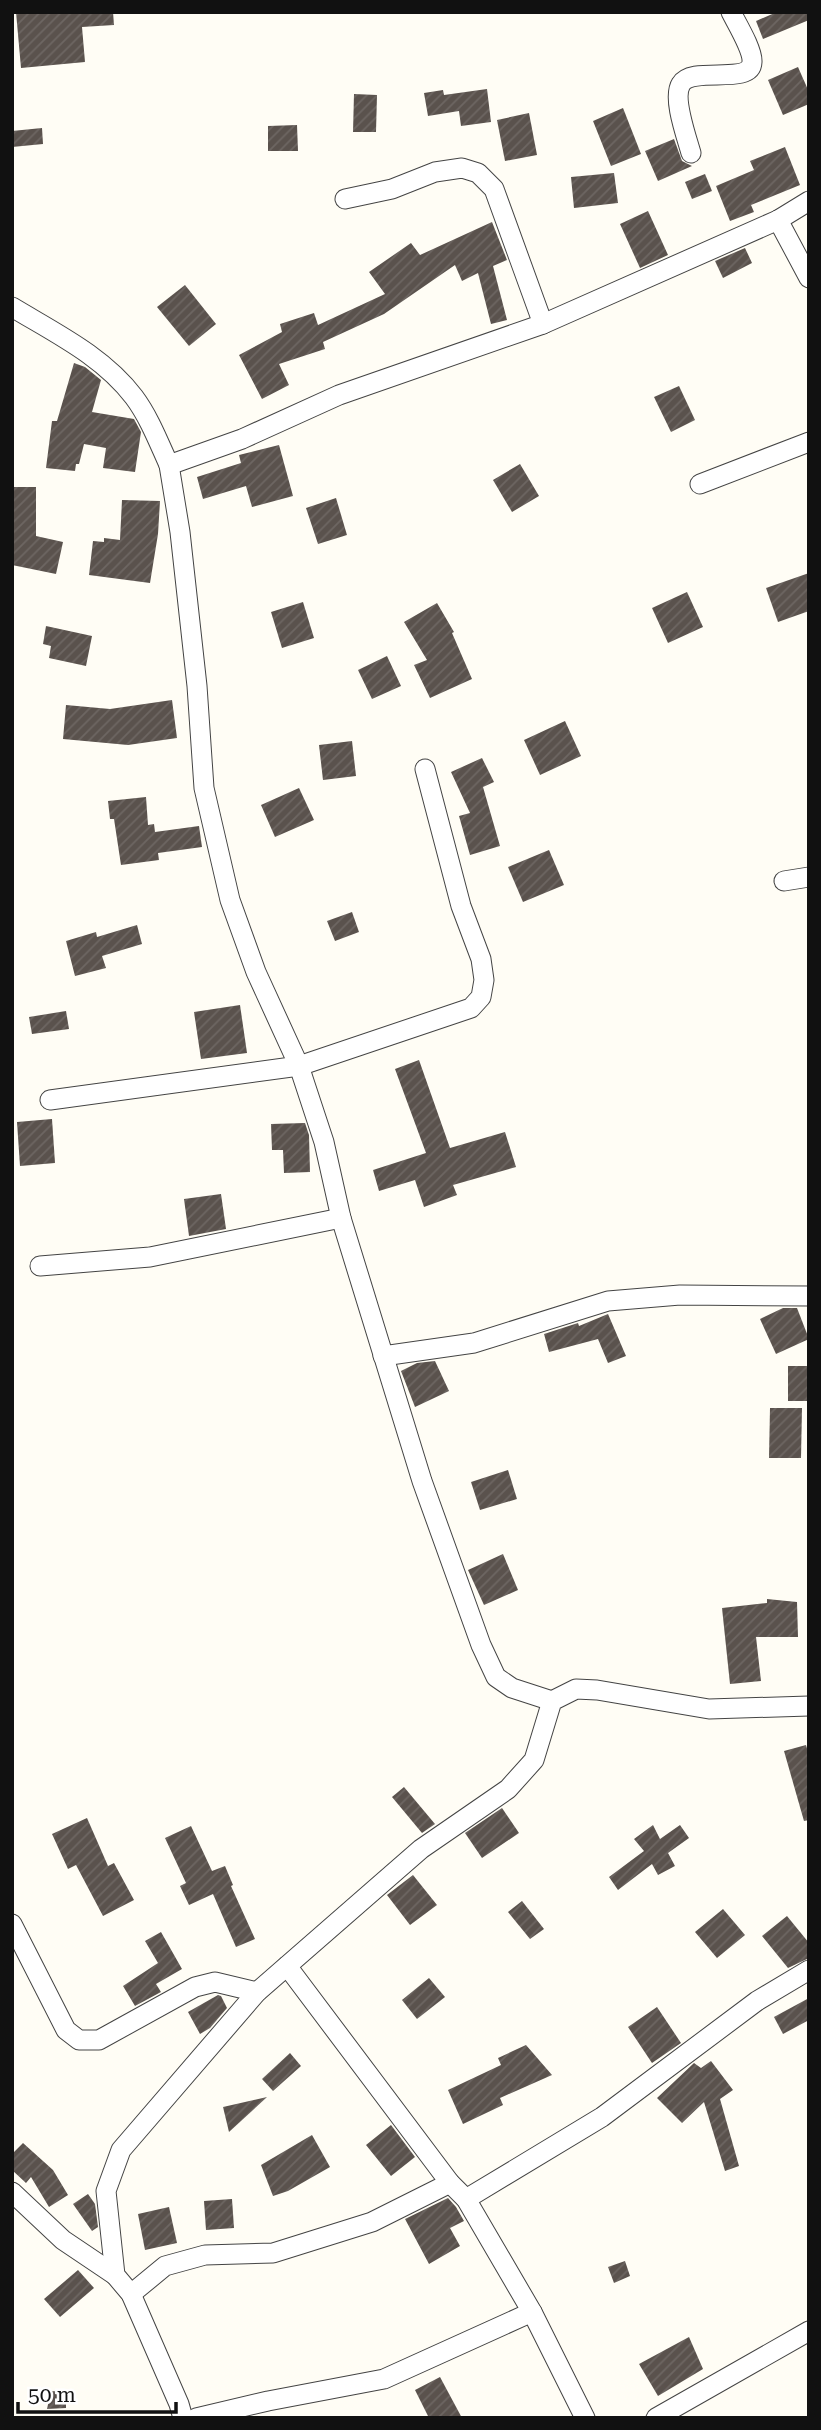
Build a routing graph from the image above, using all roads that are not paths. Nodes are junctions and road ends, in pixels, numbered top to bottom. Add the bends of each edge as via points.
1 (731, 12) edge
2 (691, 153) dead end
3 (345, 199) dead end
4 (809, 201) edge
5 (778, 220) junction
6 (809, 278) edge
7 (12, 307) edge
8 (543, 324) junction
9 (809, 442) edge
10 (169, 465) junction
11 (700, 484) dead end
12 (425, 769) dead end
13 (809, 877) edge
14 (784, 881) dead end
15 (299, 1066) junction
16 (50, 1100) dead end
17 (341, 1218) junction
18 (40, 1266) dead end
19 (809, 1296) edge
20 (383, 1356) junction
21 (552, 1701) junction
22 (809, 1706) edge
23 (12, 1924) edge
24 (287, 1966) junction
25 (809, 1970) edge
26 (257, 1992) junction
27 (450, 2183) junction
28 (12, 2192) edge
29 (466, 2199) junction
30 (115, 2276) junction
31 (131, 2294) junction
32 (532, 2312) junction
33 (809, 2331) edge
34 (183, 2418) edge
35 (196, 2418) edge
36 (585, 2418) edge
37 (656, 2418) edge

1 - 2 street via 752,64 740,74 690,76 681,83 682,122
3 - 8 street via 392,189 435,172 462,168 478,173 494,189
4 - 5 street
5 - 6 street
5 - 8 street
7 - 10 street via 112,371 136,399
8 - 10 street via 339,395 243,439
9 - 11 street
10 - 15 street via 197,686 204,788 230,900 256,972
12 - 15 street via 461,906 481,959 481,997 471,1008
13 - 14 street
15 - 16 street
15 - 17 street via 324,1142
17 - 18 street via 150,1257
17 - 20 street
19 - 20 street via 608,1301 474,1343
20 - 21 street via 422,1480 496,1677 512,1688
21 - 22 street via 576,1689 709,1709
21 - 24 street via 534,1760 508,1789 421,1849
23 - 26 street via 66,2030 79,2040 99,2040 195,1987 215,1982
24 - 26 street
24 - 27 street
25 - 29 street via 757,2001 602,2117
26 - 30 street via 121,2150 106,2191
27 - 29 street
27 - 31 street via 372,2222 273,2253 205,2255 165,2266
28 - 30 street via 63,2240
29 - 32 street
30 - 31 street
31 - 34 street
32 - 35 street via 384,2379
32 - 36 street
33 - 37 street

